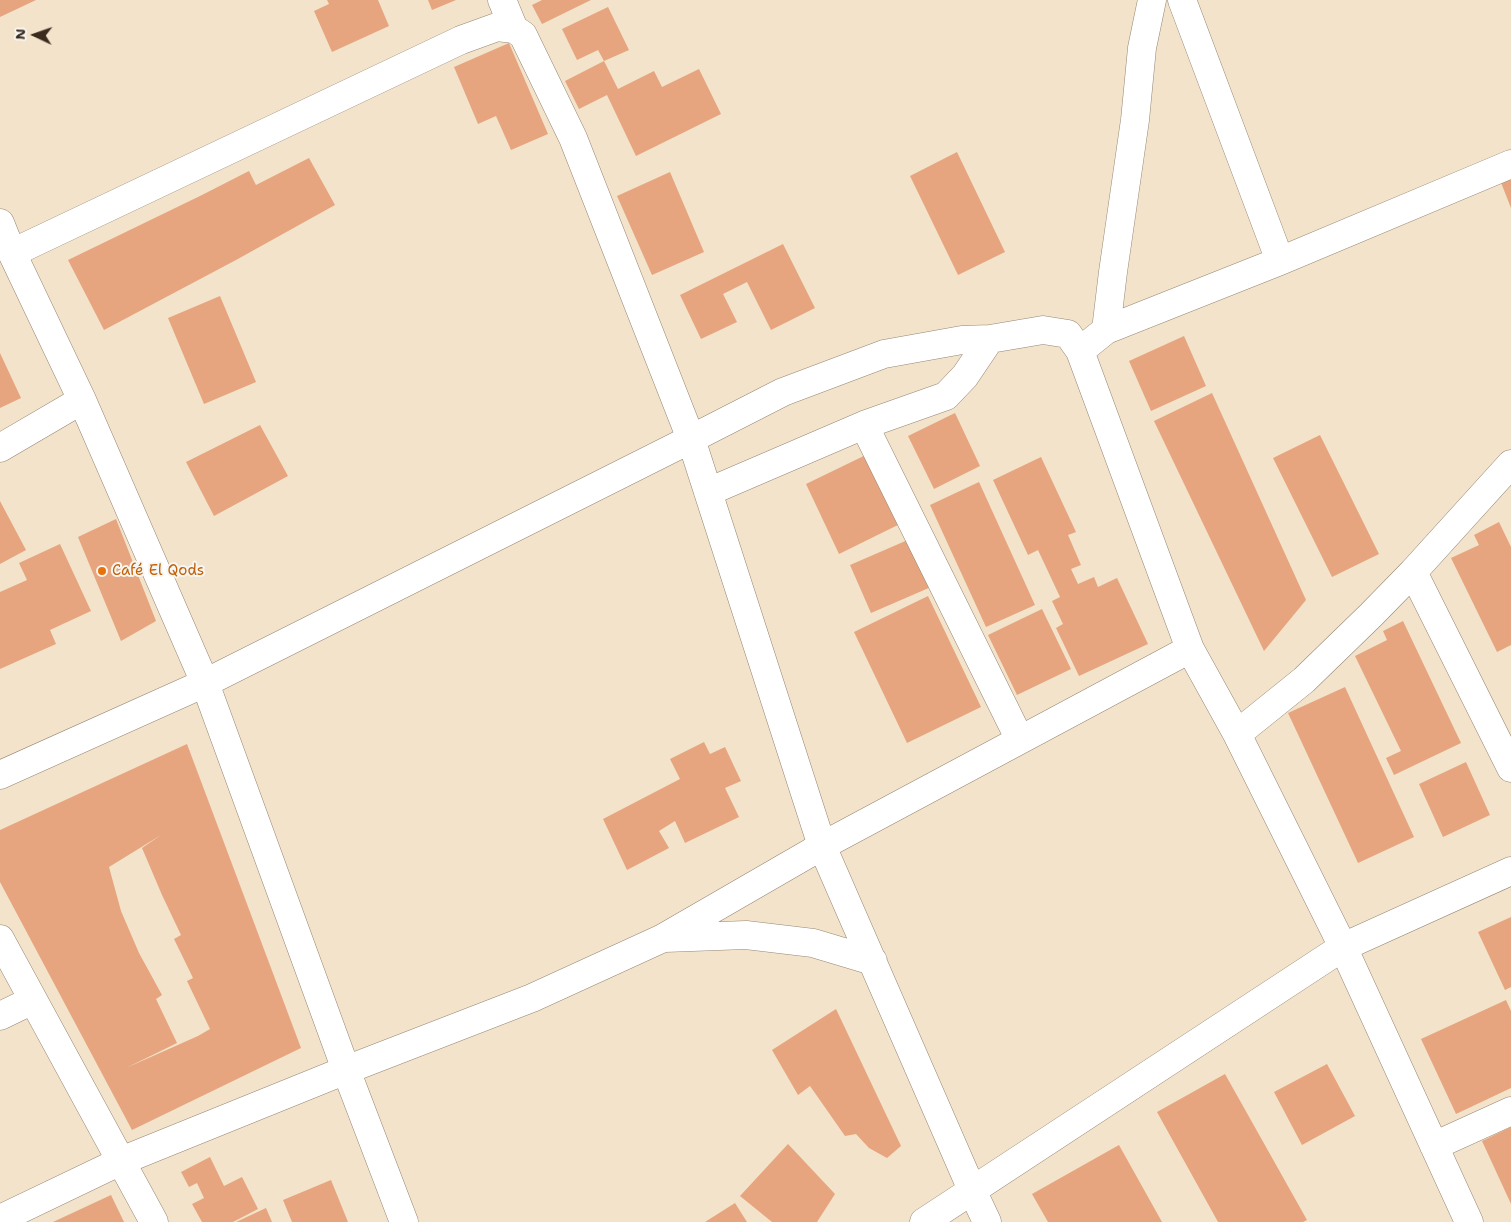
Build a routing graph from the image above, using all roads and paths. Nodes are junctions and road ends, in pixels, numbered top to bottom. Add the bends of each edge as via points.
1 (502, 0) edge
2 (1152, 0) edge
3 (1182, 0) edge
4 (514, 29) junction
5 (1511, 164) edge
6 (0, 223) edge
7 (12, 253) junction
8 (1280, 261) junction
9 (1106, 330) junction
10 (990, 339) junction
11 (1080, 351) junction
12 (82, 400) junction
13 (864, 424) junction
14 (691, 440) junction
15 (0, 448) edge
16 (1511, 464) edge
17 (708, 492) junction
18 (1413, 572) junction
19 (1190, 648) junction
20 (205, 683) junction
21 (1237, 734) junction
22 (1020, 740) junction
23 (1511, 768) edge
24 (0, 775) edge
25 (822, 846) junction
26 (1511, 871) edge
27 (0, 939) edge
28 (661, 939) junction
29 (1342, 947) junction
30 (873, 961) junction
31 (33, 1000) junction
32 (0, 1016) edge
33 (346, 1070) junction
34 (1511, 1111) edge
35 (1434, 1146) junction
36 (120, 1161) junction
37 (972, 1190) junction
38 (0, 1219) edge
39 (154, 1222) edge
40 (404, 1222) edge
41 (924, 1222) edge
42 (987, 1222) edge
43 (1469, 1222) edge

1 - 4 street
2 - 9 street via 1142,48
3 - 8 street
4 - 7 street via 497,27 461,40
4 - 14 street via 524,35 573,138
5 - 8 street
6 - 7 street
7 - 12 street
8 - 9 street
9 - 11 street
10 - 11 street via 1043,330 1068,334
10 - 13 street via 966,376 946,396
10 - 14 street via 962,340 884,354 783,392
11 - 19 street
12 - 15 street
12 - 20 street
13 - 17 street
13 - 22 street
14 - 17 street
14 - 20 street
16 - 18 street
17 - 25 street
18 - 21 street via 1304,680
18 - 23 street
19 - 21 street
19 - 22 street
20 - 24 street
20 - 33 street
21 - 29 street
22 - 25 street
25 - 28 street
25 - 30 street
26 - 29 street
27 - 31 street
28 - 30 street via 746,935 813,942
28 - 33 street via 532,998
29 - 35 street
29 - 37 street
30 - 37 street
31 - 32 street
31 - 36 street
33 - 36 street
33 - 40 street
34 - 35 street
35 - 43 street
36 - 38 street
36 - 39 street
37 - 41 street
37 - 42 street

